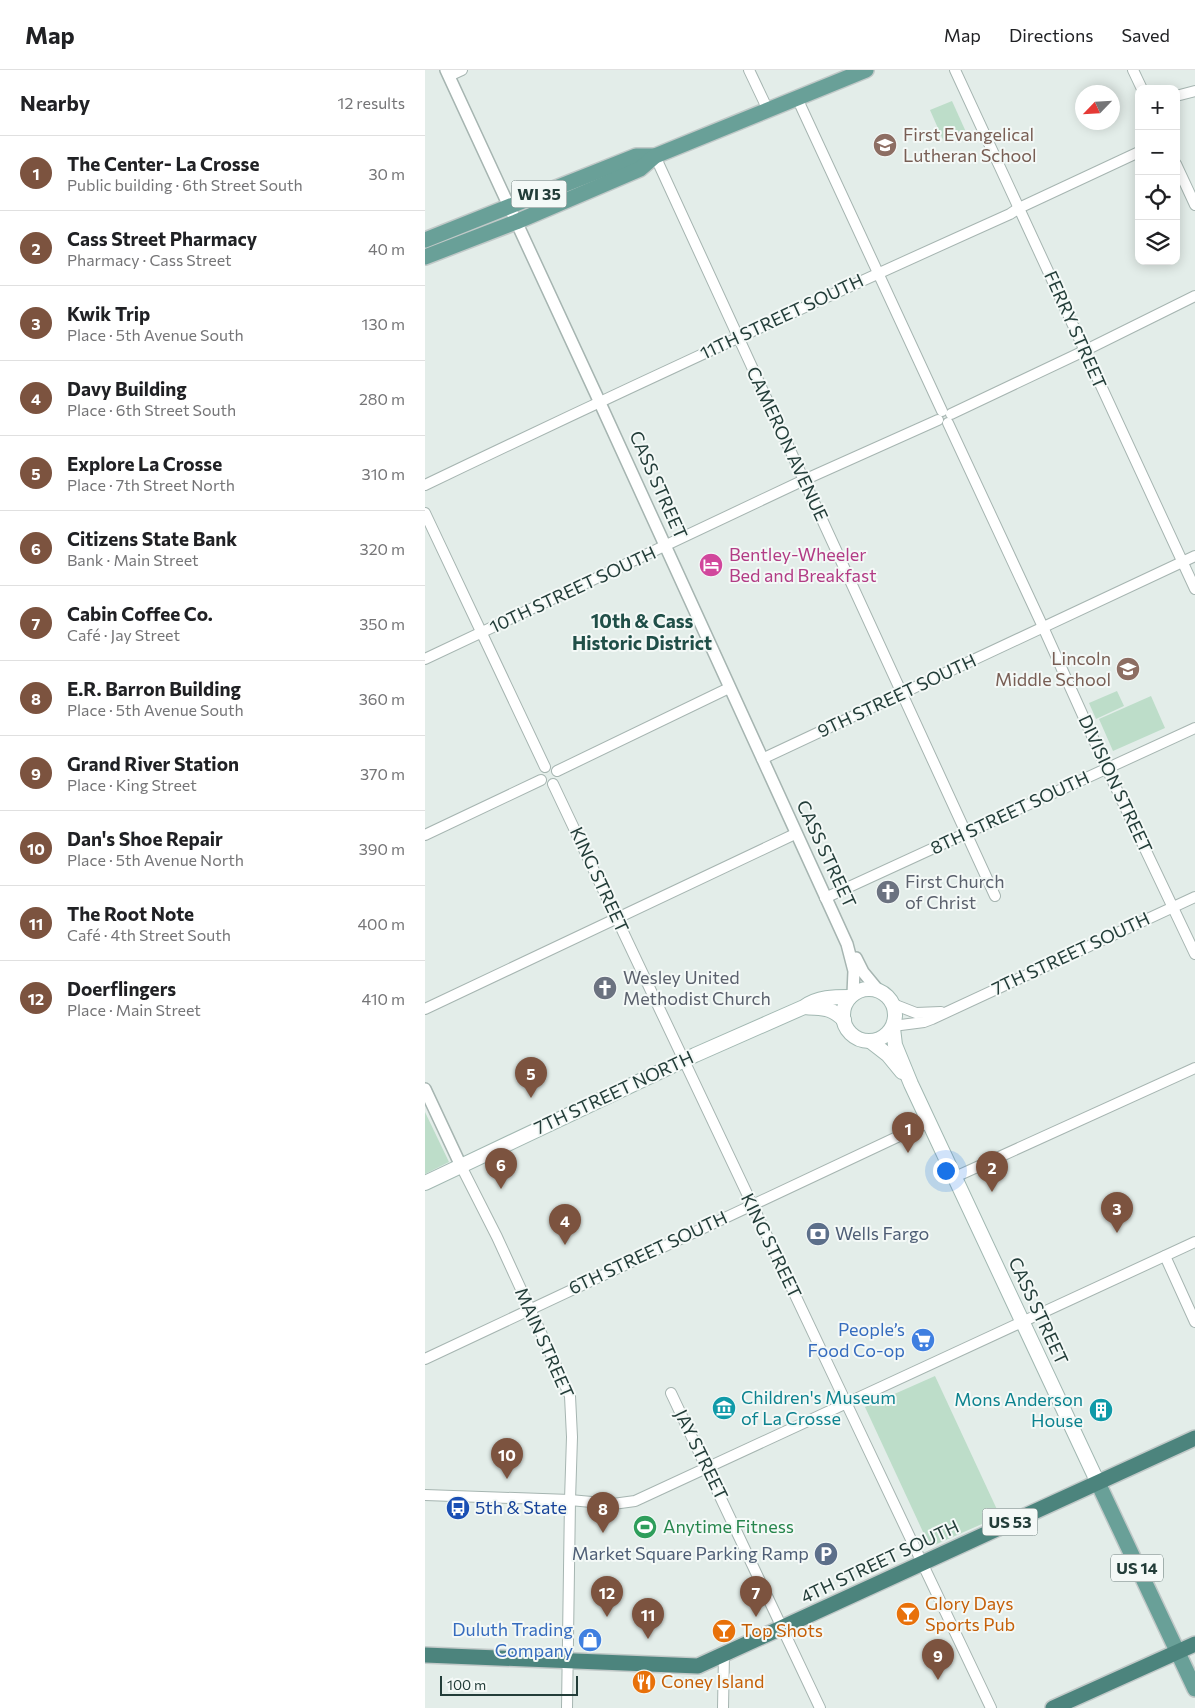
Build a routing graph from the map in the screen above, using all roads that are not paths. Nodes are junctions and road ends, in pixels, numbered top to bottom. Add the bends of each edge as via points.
1 (462, 70) edge
2 (749, 70) edge
3 (873, 70) edge
4 (955, 70) edge
5 (1133, 70) edge
6 (447, 73) edge
7 (860, 73) edge
8 (1139, 85) edge
9 (1195, 92) edge
10 (1180, 95) edge
11 (797, 98) junction
12 (768, 110) junction
13 (1135, 154) edge
14 (655, 156) junction
15 (1180, 173) edge
16 (1195, 205) edge
17 (509, 206) junction
18 (1019, 208) junction
19 (516, 222) junction
20 (425, 240) edge
21 (425, 257) edge
22 (878, 272) junction
23 (1195, 296) edge
24 (738, 338) junction
25 (1084, 352) junction
26 (599, 401) junction
27 (945, 417) junction
28 (804, 480) junction
29 (425, 485) edge
30 (425, 514) edge
31 (665, 547) junction
32 (1195, 556) edge
33 (1183, 562) junction
34 (1195, 589) edge
35 (1043, 627) junction
36 (481, 633) junction
37 (425, 660) edge
38 (729, 688) junction
39 (902, 694) junction
40 (1195, 728) edge
41 (762, 759) junction
42 (545, 766) junction
43 (1107, 768) junction
44 (557, 771) junction
45 (541, 780) junction
46 (553, 784) junction
47 (795, 834) junction
48 (966, 834) junction
49 (425, 835) edge
50 (995, 896) dead end
51 (1195, 897) edge
52 (825, 898) junction
53 (1172, 907) junction
54 (616, 918) junction
55 (847, 944) junction
56 (1195, 954) edge
57 (877, 990) junction
58 (852, 995) junction
59 (893, 1004) junction
60 (804, 1007) junction
61 (425, 1009) edge
62 (947, 1011) junction
63 (844, 1020) junction
64 (893, 1027) junction
65 (870, 1041) junction
66 (683, 1060) junction
67 (1195, 1068) edge
68 (911, 1084) junction
69 (425, 1088) edge
70 (929, 1122) junction
71 (461, 1166) junction
72 (955, 1177) junction
73 (425, 1183) edge
74 (751, 1204) junction
75 (1195, 1242) edge
76 (1165, 1256) junction
77 (530, 1308) junction
78 (1023, 1321) junction
79 (1195, 1322) edge
80 (425, 1359) edge
81 (671, 1393) dead end
82 (847, 1403) junction
83 (1195, 1438) edge
84 (707, 1467) junction
85 (1099, 1483) junction
86 (425, 1494) edge
87 (569, 1500) junction
88 (922, 1564) junction
89 (782, 1628) junction
90 (1195, 1644) edge
91 (1178, 1652) junction
92 (724, 1654) junction
93 (425, 1655) edge
94 (568, 1661) junction
95 (1195, 1689) edge
96 (567, 1708) edge
97 (723, 1708) edge
98 (820, 1708) edge
99 (991, 1708) edge
100 (1053, 1708) edge

1 - 6 street
2 - 12 street
3 - 7 main road, WI 35
4 - 18 street, FERRY STREET
5 - 8 street
6 - 17 street, CASS STREET
7 - 11 main road, WI 35
9 - 10 street
11 - 12 main road, WI 35
11 - 22 street, DIVISION STREET
12 - 14 main road, WI 35
13 - 18 street, 11TH STREET SOUTH
14 - 17 main road, WI 35 via 636,156
14 - 19 main road, WI 35 via 640,169
14 - 24 street, CAMERON AVENUE
15 - 16 street
17 - 19 street, CASS STREET
17 - 20 main road, WI 35
18 - 22 street, 11TH STREET SOUTH
18 - 25 street, FERRY STREET
19 - 21 main road, WI 35
19 - 26 street, CASS STREET
22 - 24 street, 11TH STREET SOUTH
22 - 27 street, DIVISION STREET
23 - 25 street, 10TH STREET SOUTH
24 - 26 street, 11TH STREET SOUTH
24 - 28 street, CAMERON AVENUE
25 - 27 street, 10TH STREET SOUTH
25 - 33 street, FERRY STREET
26 - 29 street, 11TH STREET SOUTH
26 - 31 street, CASS STREET
27 - 28 street, 10TH STREET SOUTH
27 - 35 street, DIVISION STREET
28 - 31 street, 10TH STREET SOUTH
28 - 39 street, CAMERON AVENUE
30 - 36 street
31 - 36 street, 10TH STREET SOUTH
31 - 38 street, CASS STREET
32 - 33 street, 9TH STREET SOUTH
33 - 34 street, FERRY STREET
33 - 35 street, 9TH STREET SOUTH
35 - 39 street, 9TH STREET SOUTH
35 - 43 street, DIVISION STREET
36 - 37 street, 10TH STREET SOUTH
36 - 42 street
38 - 41 street, CASS STREET
38 - 44 street
39 - 41 street, 9TH STREET SOUTH
39 - 48 street, CAMERON AVENUE
40 - 43 street, 8TH STREET SOUTH
41 - 47 street, CASS STREET
42 - 44 street
42 - 45 street via 540,771
43 - 48 street, 8TH STREET SOUTH
43 - 53 street, DIVISION STREET
44 - 46 street via 557,780
45 - 46 street via 548,785
45 - 49 street
46 - 54 street, KING STREET
47 - 52 street, CASS STREET
47 - 54 street
48 - 50 street, CAMERON AVENUE
48 - 52 street, 8TH STREET SOUTH
51 - 53 street, 7TH STREET SOUTH
52 - 55 street, CASS STREET
53 - 56 street, DIVISION STREET
53 - 62 street, 7TH STREET SOUTH
54 - 61 street
54 - 66 street, KING STREET
55 - 57 street, CASS STREET
55 - 58 street, CASS STREET via 854,971
57 - 58 main road via 864,989
57 - 59 main road via 887,995
58 - 60 main road, 7TH STREET NORTH via 818,999
58 - 63 main road via 845,1006
59 - 62 street, 7TH STREET SOUTH via 916,1013
59 - 64 main road via 896,1016
60 - 63 main road, 7TH STREET NORTH via 831,1010
60 - 66 main road, 7TH STREET NORTH
62 - 64 street, 7TH STREET SOUTH via 923,1022
63 - 65 main road via 851,1034
64 - 65 main road via 884,1037
64 - 68 main road, CASS STREET via 895,1045
65 - 68 main road, CASS STREET via 888,1055
66 - 71 main road, 7TH STREET NORTH
66 - 74 street, KING STREET
67 - 72 street
68 - 70 main road, CASS STREET
69 - 71 street, MAIN STREET
70 - 72 main road, CASS STREET
70 - 74 street, 6TH STREET SOUTH
71 - 73 main road, 7TH STREET NORTH
71 - 77 street, MAIN STREET
72 - 78 main road, CASS STREET
74 - 77 street, 6TH STREET SOUTH
74 - 82 street, KING STREET
75 - 76 street
76 - 78 street
76 - 79 street
77 - 80 street, 6TH STREET SOUTH
77 - 87 street, MAIN STREET via 571,1396
78 - 82 street
78 - 85 main road, CASS STREET
81 - 84 street, JAY STREET
82 - 84 street
82 - 88 street, KING STREET
83 - 85 highway, 4TH STREET SOUTH
84 - 87 street via 627,1503
84 - 89 street, JAY STREET
85 - 88 highway, 4TH STREET SOUTH / US 53
85 - 91 main road, CASS STREET / US 14
86 - 87 street
87 - 94 street, MAIN STREET
88 - 89 highway, 4TH STREET SOUTH / US 53
88 - 99 street, KING STREET
89 - 92 highway, 4TH STREET SOUTH / US 53
89 - 98 street, JAY STREET
90 - 91 highway
91 - 95 main road, CASS STREET / US 14
91 - 100 highway
92 - 94 highway, 4TH STREET SOUTH / US 53 via 698,1666
92 - 97 street
93 - 94 highway, US 53
94 - 96 street, MAIN STREET

